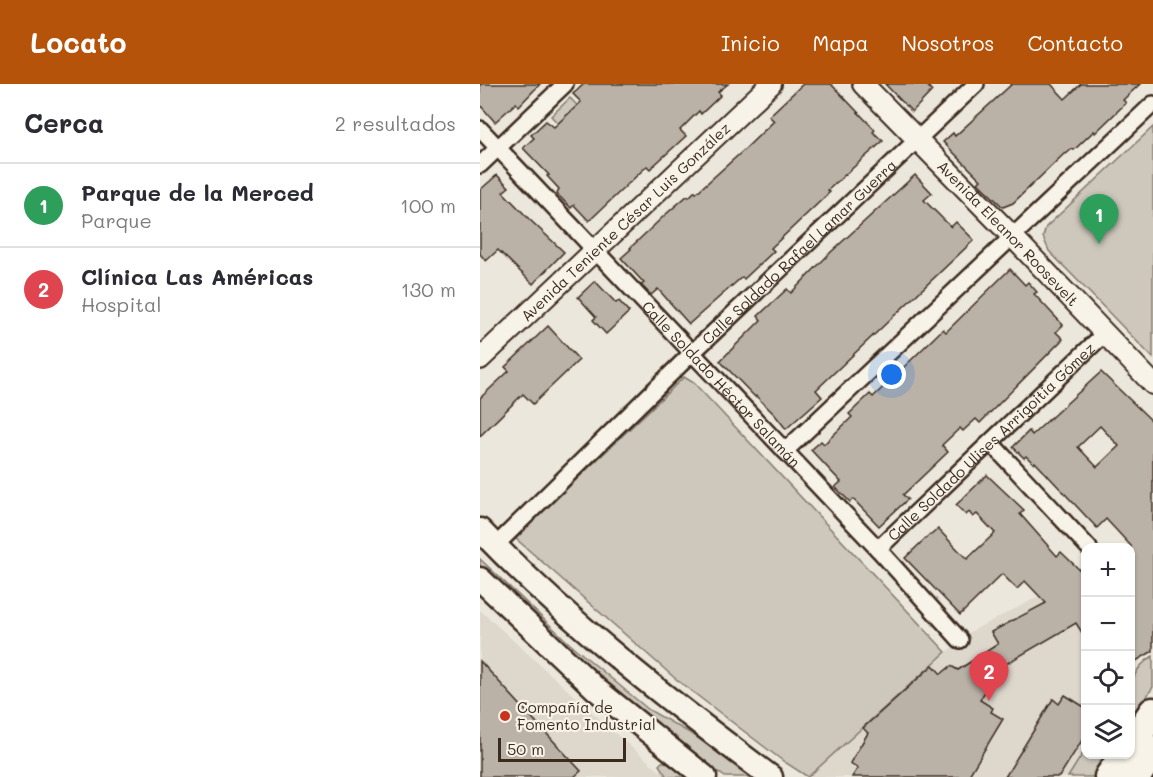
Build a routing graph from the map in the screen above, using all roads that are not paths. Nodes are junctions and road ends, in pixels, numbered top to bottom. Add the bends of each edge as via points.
1 (565, 84) edge
2 (771, 84) edge
3 (863, 84) edge
4 (976, 84) edge
5 (1153, 104) edge
6 (480, 129) edge
7 (917, 140) junction
8 (498, 148) junction
9 (480, 165) edge
10 (1012, 236) junction
11 (595, 251) junction
12 (1104, 334) junction
13 (692, 352) junction
14 (480, 359) edge
15 (1153, 384) edge
16 (991, 443) junction
17 (785, 451) junction
18 (488, 538) edge
19 (1084, 543) edge
20 (878, 549) junction
21 (480, 579) edge
22 (960, 640) dead end
23 (1153, 712) edge
24 (1135, 740) edge
25 (1153, 750) edge
26 (1122, 759) edge
27 (705, 777) edge
28 (771, 777) edge
29 (1109, 777) edge
30 (1136, 777) edge

1 - 8 street
2 - 11 street, Avenida Teniente César Luis González
3 - 7 street, Avenida Eleanor Roosevelt
4 - 7 street, Calle Soldado Rafael Lamar Guerra
5 - 10 street
6 - 8 street, Calle Soldado Héctor Salamán
7 - 10 street, Avenida Eleanor Roosevelt
7 - 13 street, Calle Soldado Rafael Lamar Guerra
8 - 9 street
8 - 11 street, Calle Soldado Héctor Salamán
10 - 12 street, Avenida Eleanor Roosevelt
10 - 17 street
11 - 13 street, Calle Soldado Héctor Salamán
11 - 14 street, Avenida Teniente César Luis González
12 - 15 street, Avenida Eleanor Roosevelt
12 - 16 street, Calle Soldado Ulises Arrigoitia Gómez
13 - 17 street, Calle Soldado Héctor Salamán
13 - 18 street, Calle Soldado Rafael Lamar Guerra
16 - 19 street
16 - 20 street, Calle Soldado Ulises Arrigoitia Gómez
17 - 20 street, Calle Soldado Héctor Salamán
18 - 28 main road via 633,670
20 - 22 street, Calle Soldado Héctor Salamán
21 - 27 main road via 597,690
23 - 24 highway
25 - 30 highway
26 - 29 highway

